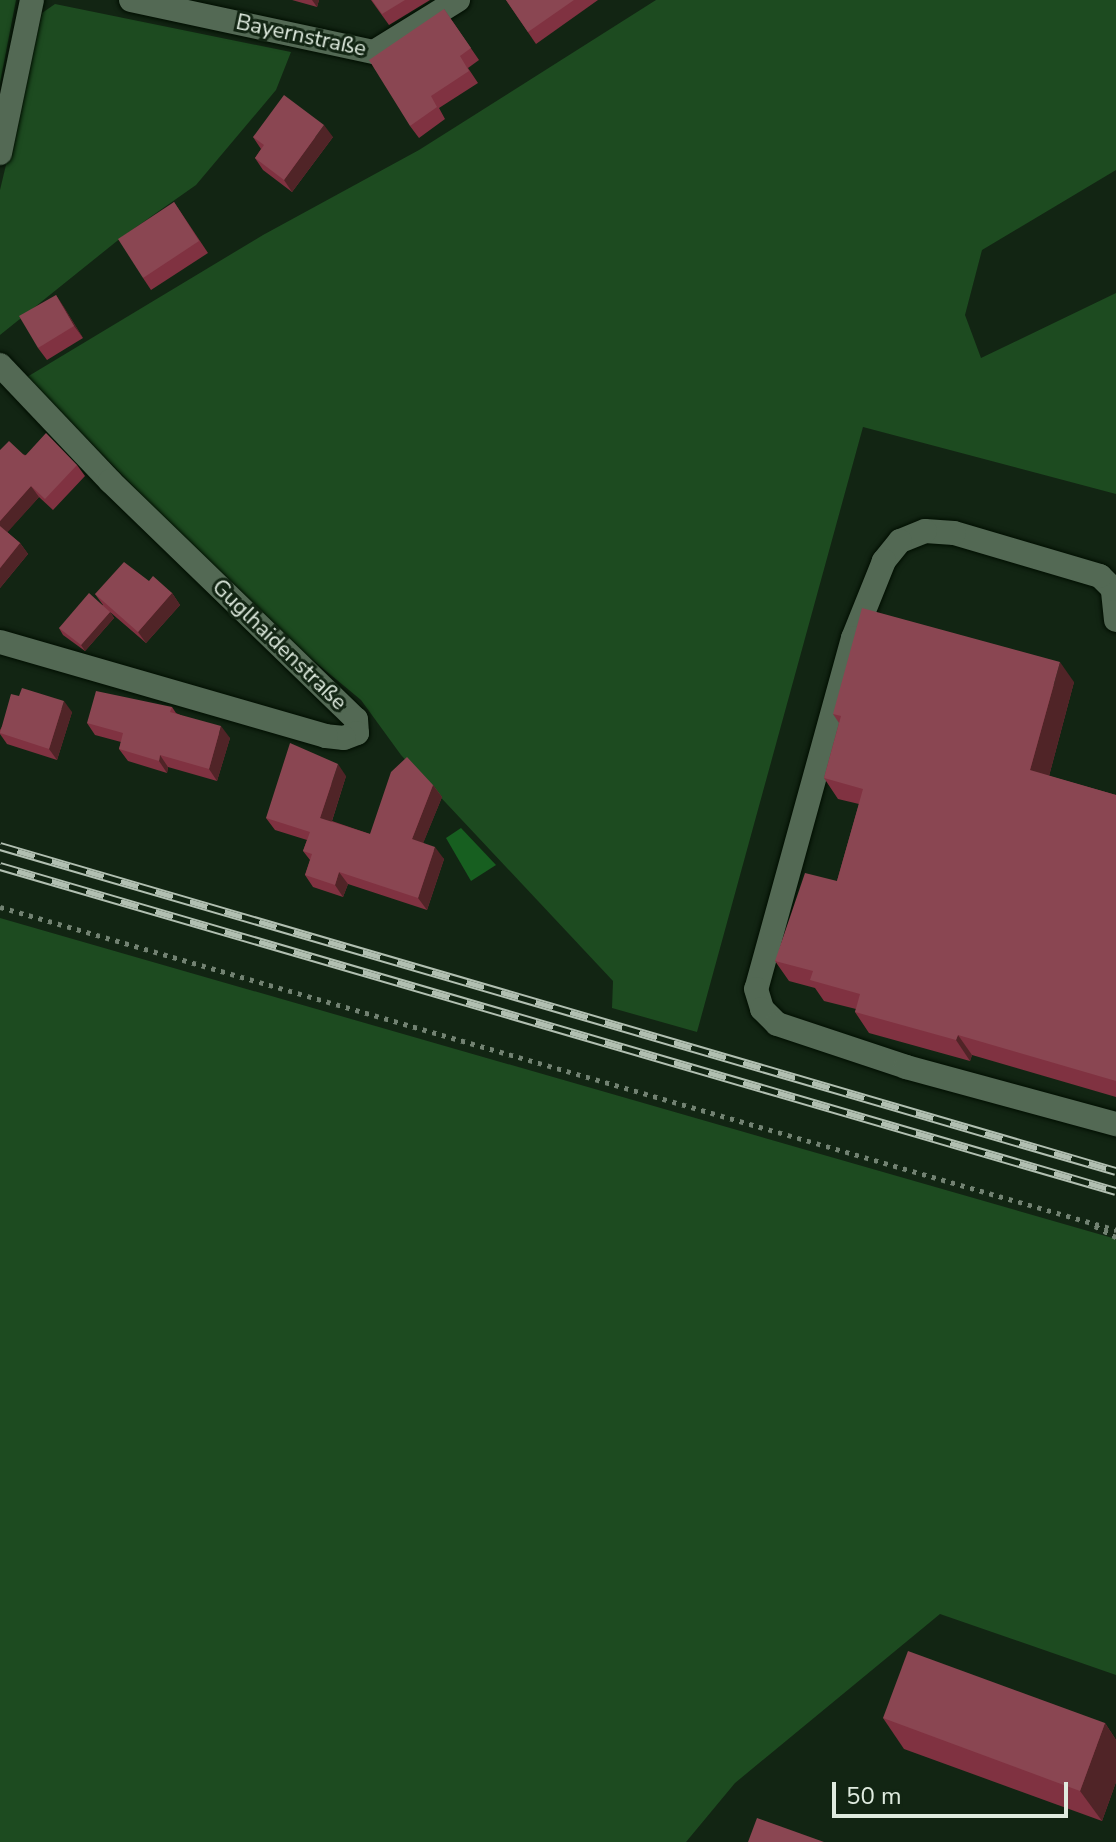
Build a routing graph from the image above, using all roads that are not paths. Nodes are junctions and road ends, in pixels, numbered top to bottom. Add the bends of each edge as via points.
1 (32, 0) edge
2 (131, 0) edge
3 (458, 0) edge
4 (0, 153) edge
5 (0, 365) edge
6 (1116, 620) edge
7 (0, 642) edge
8 (1116, 1124) edge

1 - 4 street
2 - 3 street, Bayernstraße via 374,52
5 - 7 street, Guglhaidenstraße via 110,481 356,719 357,733 326,736
6 - 8 street via 1113,589 1100,576 954,533 925,531 900,541 884,561 853,638 756,989 762,1009 777,1024 906,1067

